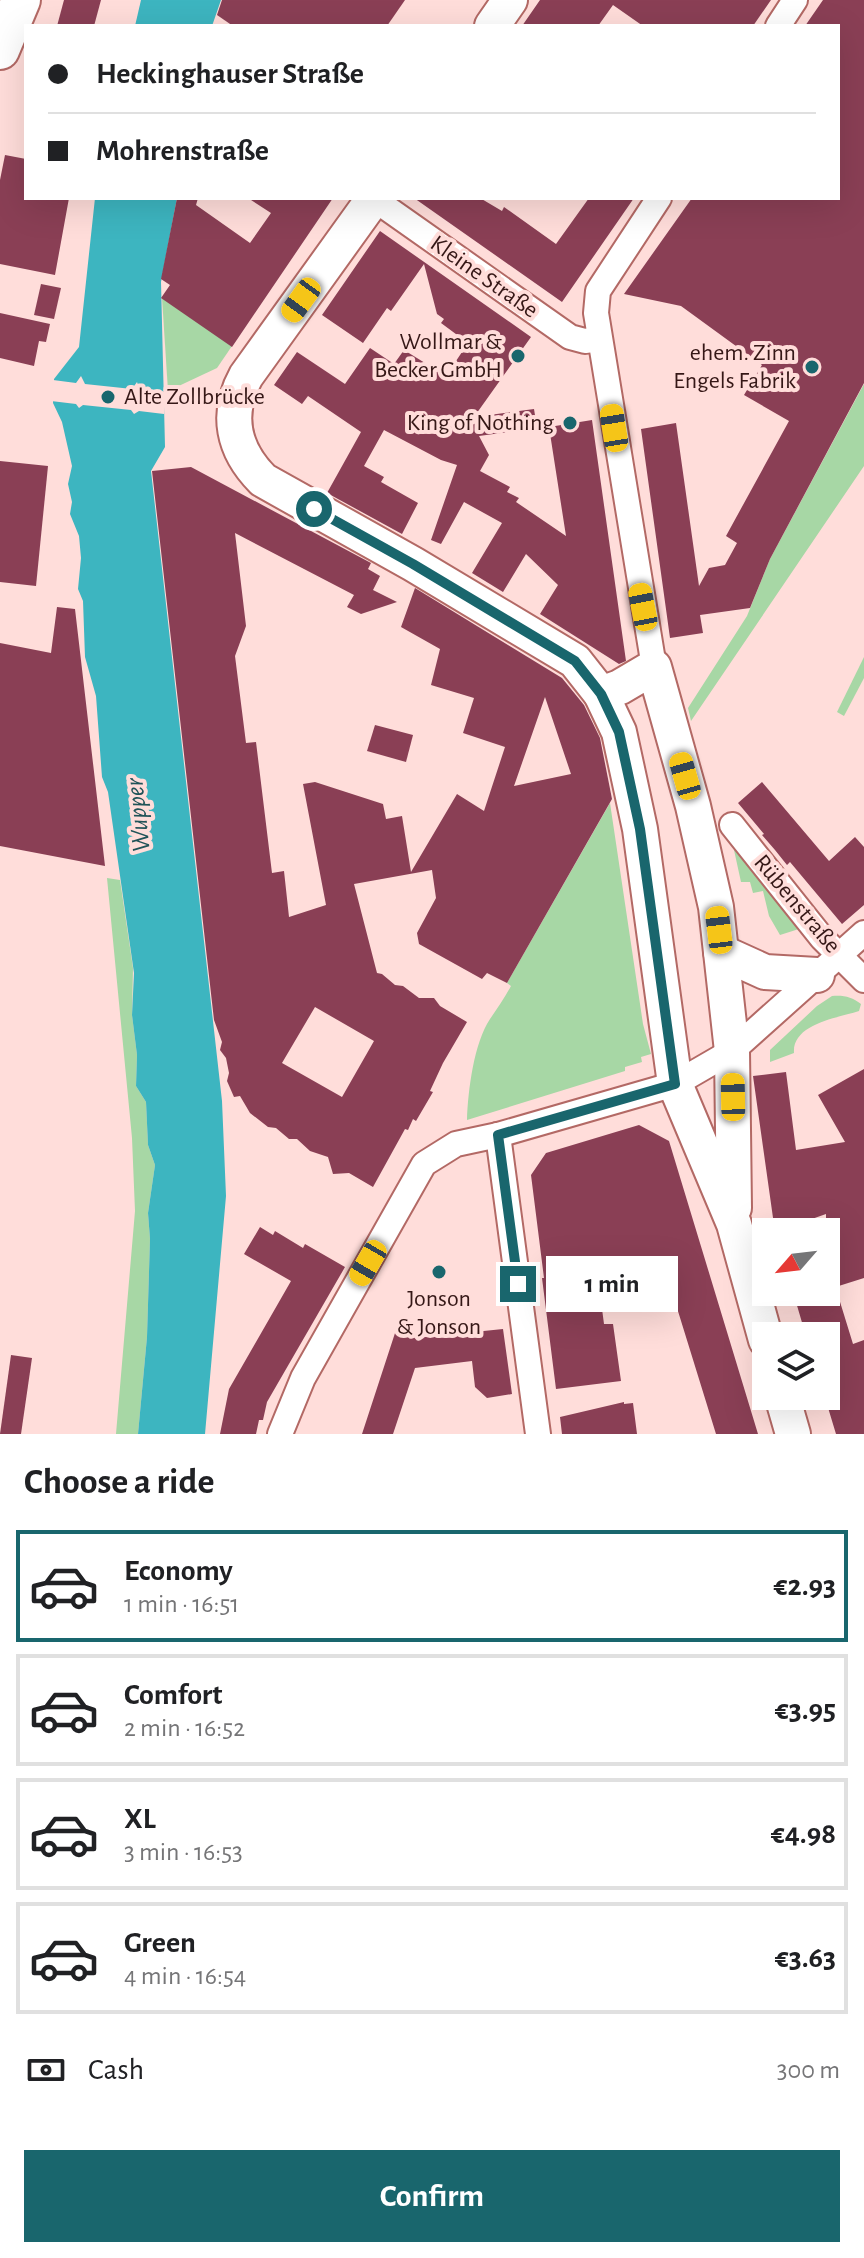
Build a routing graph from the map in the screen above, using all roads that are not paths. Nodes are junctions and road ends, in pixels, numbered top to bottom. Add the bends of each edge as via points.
1 (21, 0) edge
2 (510, 0) edge
3 (795, 0) edge
4 (493, 24) edge
5 (779, 24) edge
6 (1, 45) edge
7 (373, 200) edge
8 (375, 200) edge
9 (658, 200) edge
10 (599, 339) junction
11 (654, 667) junction
12 (601, 694) junction
13 (732, 825) dead end
14 (864, 933) edge
15 (721, 952) junction
16 (828, 966) junction
17 (864, 980) edge
18 (732, 1051) junction
19 (675, 1084) junction
20 (498, 1135) junction
21 (734, 1224) junction
22 (761, 1322) edge
23 (786, 1410) edge
24 (280, 1434) edge
25 (538, 1434) edge
26 (793, 1434) edge

1 - 6 main road
2 - 4 main road
3 - 5 street
7 - 12 main road via 240,387 233,431 242,453 263,480 575,661
8 - 10 street, Kleine Straße via 570,337
9 - 10 street via 598,291
10 - 11 street
11 - 12 main road
11 - 15 main road via 714,891
12 - 19 main road via 619,732 640,829
13 - 16 street, Rübenstraße
14 - 16 street
15 - 16 main road via 765,972
15 - 18 main road
16 - 17 street, Rübenstraße
16 - 18 street
18 - 19 street
18 - 21 main road
19 - 20 street
19 - 21 main road
20 - 24 street via 449,1147 424,1164 303,1378
20 - 25 street
21 - 22 main road
23 - 26 main road

